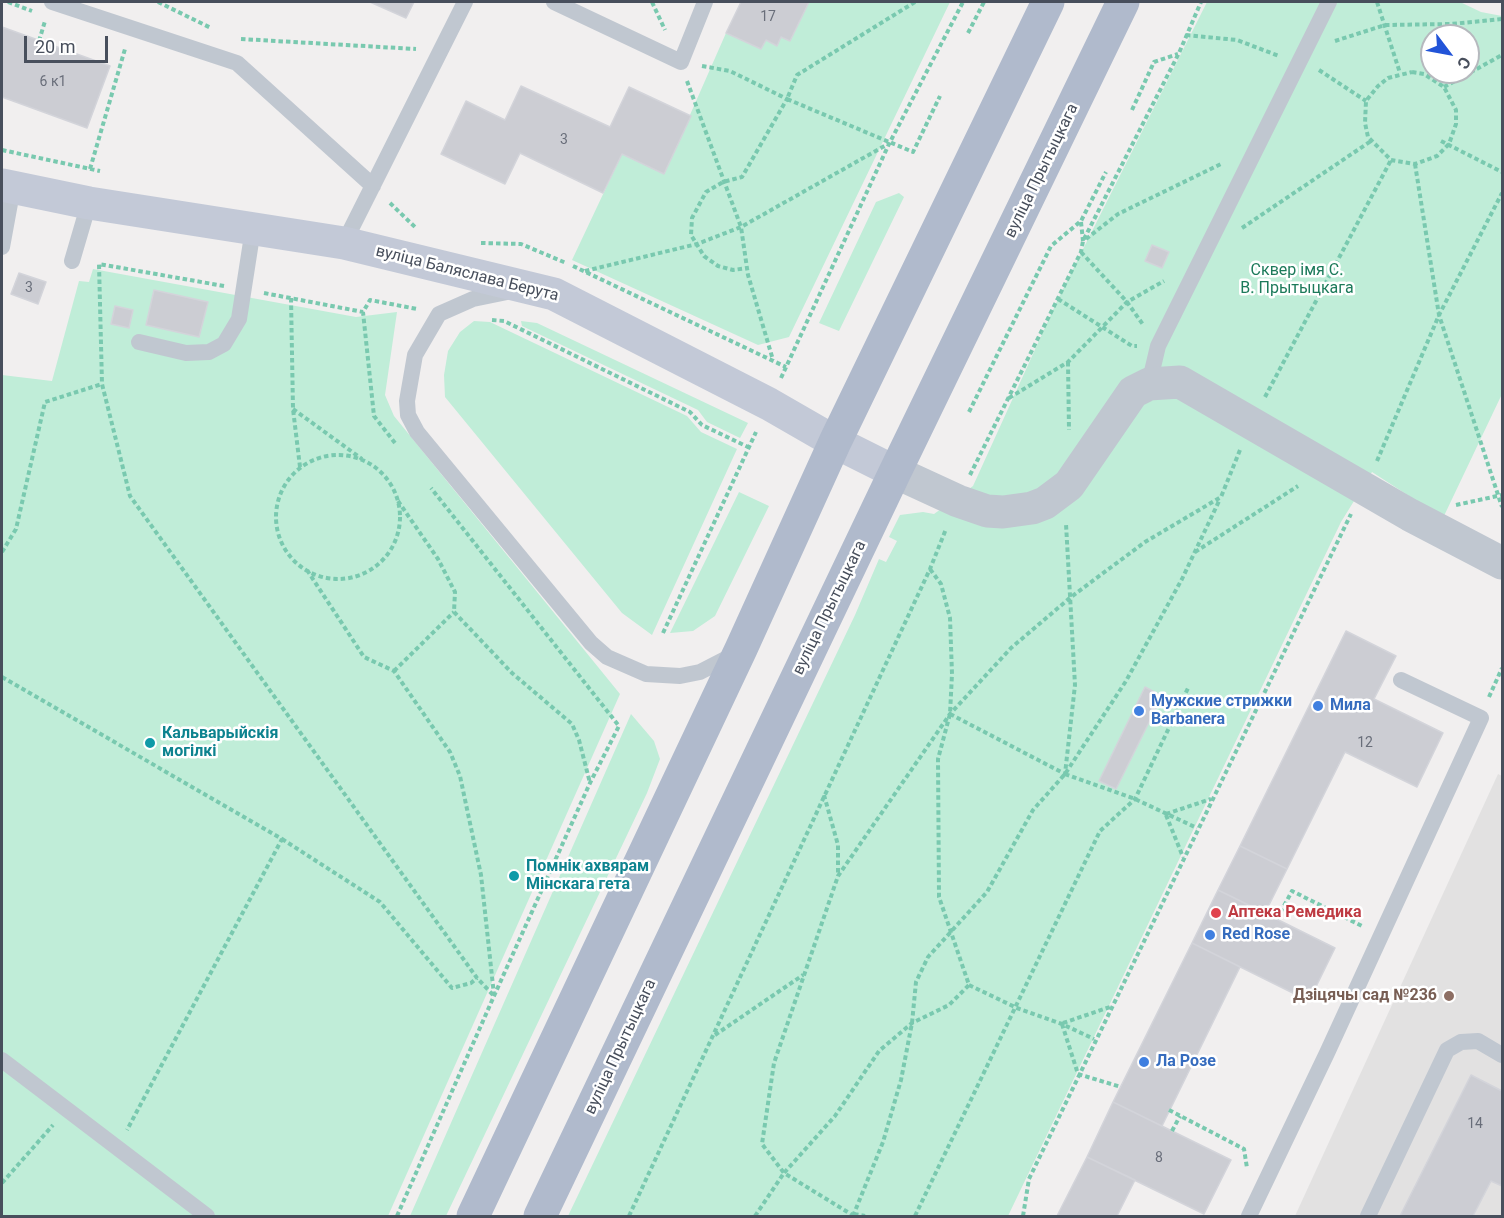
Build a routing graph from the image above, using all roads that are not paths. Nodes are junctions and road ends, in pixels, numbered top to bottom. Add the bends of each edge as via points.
1 (465, 2) edge
2 (554, 2) edge
3 (705, 2) edge
4 (1048, 2) edge
5 (1123, 2) edge
6 (1329, 2) edge
7 (50, 9) edge
8 (7, 186) edge
9 (373, 186) junction
10 (88, 203) junction
11 (253, 229) junction
12 (344, 243) junction
13 (2, 248) edge
14 (74, 255) road end
15 (528, 288) junction
16 (139, 342) dead end
17 (1149, 384) junction
18 (835, 442) junction
19 (895, 472) junction
20 (1503, 563) edge
21 (741, 649) junction
22 (1401, 680) dead end
23 (1503, 1055) edge
24 (2, 1060) edge
25 (1251, 1212) edge
26 (207, 1216) edge
27 (473, 1216) edge
28 (540, 1216) edge
29 (1368, 1216) edge

1 - 9 lane
2 - 3 lane via 681,62
4 - 18 main road
5 - 19 main road, вуліца Прытыцкага
6 - 17 lane via 1158,346
7 - 9 lane via 237,63
8 - 10 street, вуліца Баляслава Берута
8 - 13 lane
9 - 12 lane
10 - 11 street, вуліца Баляслава Берута
10 - 14 lane
11 - 12 street, вуліца Баляслава Берута
11 - 16 lane via 239,319 224,344 208,352 186,353
12 - 15 street, вуліца Баляслава Берута
15 - 18 street, вуліца Баляслава Берута via 554,294
15 - 21 lane via 473,299 439,314 415,355 407,400 408,415 417,432 591,643 607,657 646,674 663,676 700,672
17 - 19 street via 1133,392 1069,485 1032,508 1003,513 987,511
17 - 20 street via 1180,382 1410,515
18 - 19 street, вуліца Баляслава Берута
18 - 21 main road
19 - 28 main road, вуліца Прытыцкага
21 - 27 main road
22 - 25 lane via 1481,718
23 - 29 lane via 1478,1041 1461,1042 1447,1050
24 - 26 lane

